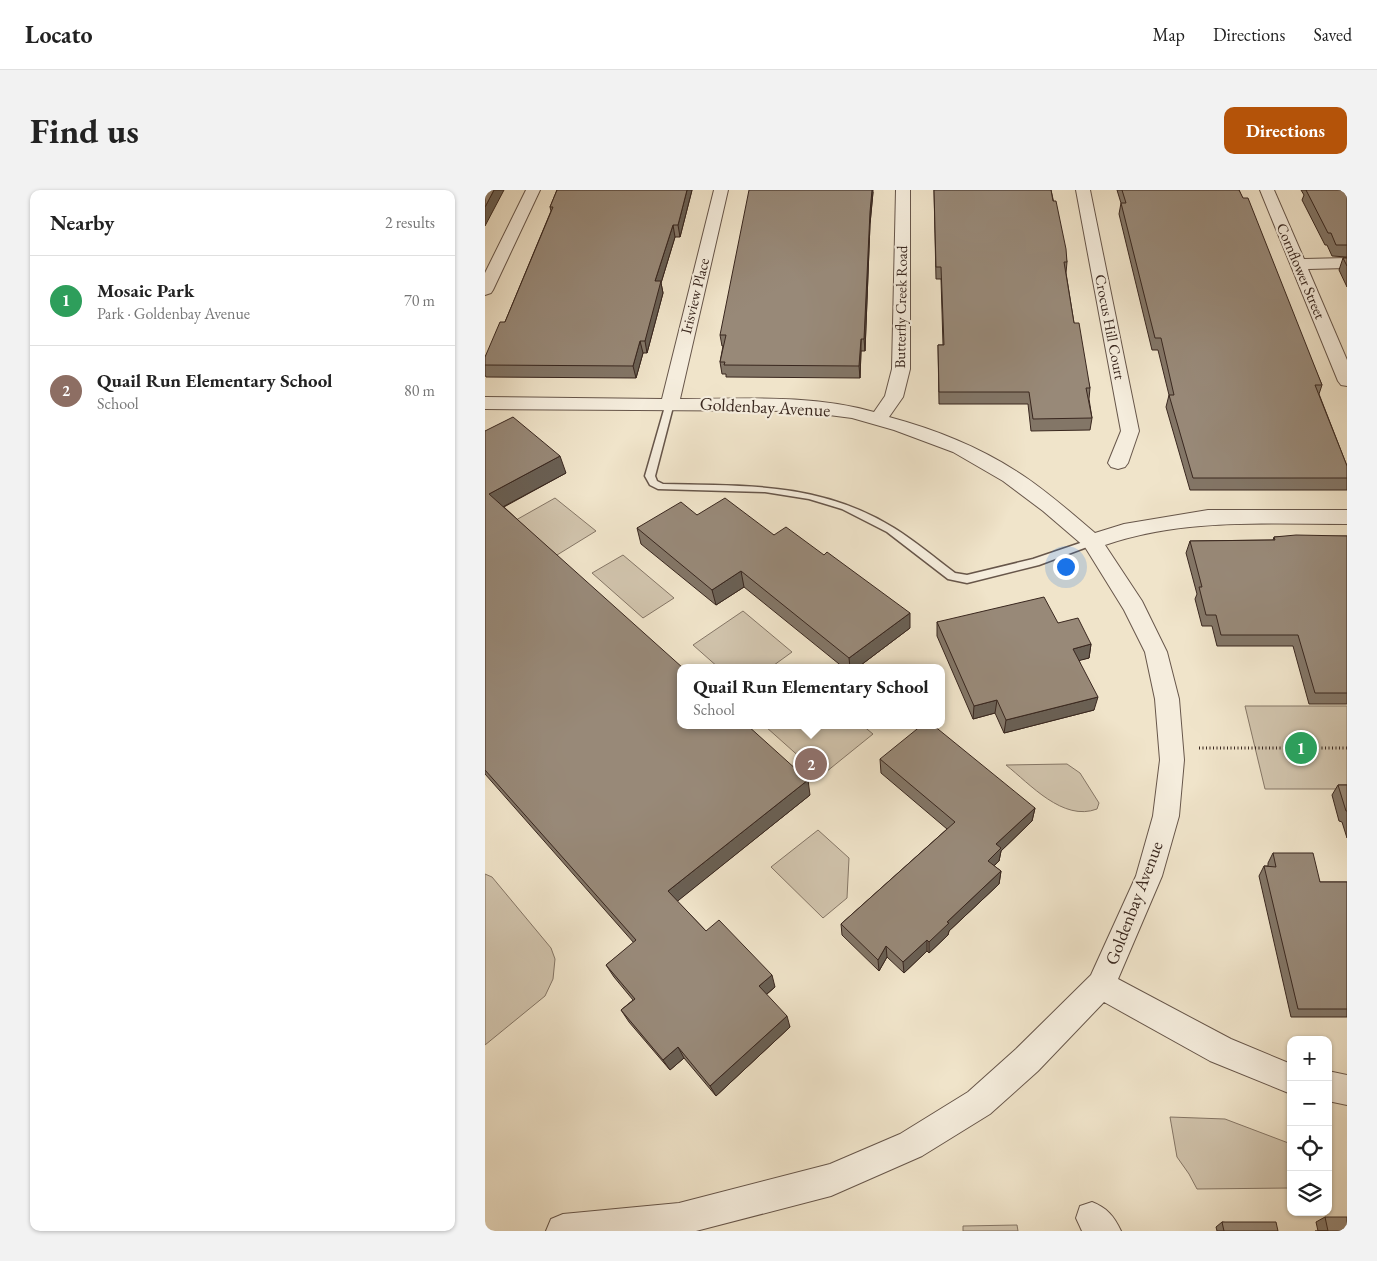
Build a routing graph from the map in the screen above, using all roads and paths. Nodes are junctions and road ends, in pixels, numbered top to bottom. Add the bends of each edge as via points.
1 (533, 190) edge
2 (721, 190) edge
3 (903, 190) edge
4 (1083, 190) edge
5 (1267, 190) edge
6 (1347, 263) edge
7 (1298, 264) junction
8 (485, 290) edge
9 (1347, 380) edge
10 (670, 403) junction
11 (485, 404) edge
12 (879, 419) junction
13 (1118, 463) dead end
14 (1347, 517) edge
15 (1092, 542) junction
16 (1171, 748) junction
17 (1347, 748) edge
18 (1101, 985) junction
19 (1287, 1077) edge
20 (1332, 1087) edge
21 (1347, 1090) edge
22 (563, 1231) edge

1 - 8 street
2 - 10 street, Irisview Place
3 - 12 street, Butterfly Creek Road via 901,369 894,397
4 - 13 street, Crocus Hill Court via 1130,431
5 - 7 street, Cornflower Street
6 - 7 street
7 - 9 street, Cornflower Street
10 - 11 street, Goldenbay Avenue
10 - 12 street, Goldenbay Avenue via 798,405
10 - 15 lane via 650,476 653,483 661,487 765,488 810,496 845,507 890,530 952,576 967,579 1035,562
12 - 15 street, Goldenbay Avenue via 959,448 1009,476
14 - 15 street via 1208,517 1124,531
15 - 16 street, Goldenbay Avenue via 1134,606 1156,652 1167,699
16 - 17 path
16 - 18 street, Goldenbay Avenue via 1166,816 1149,876
18 - 19 street via 1221,1050
18 - 22 street, Goldenbay Avenue via 979,1103 911,1145 831,1180 679,1219
20 - 21 street

